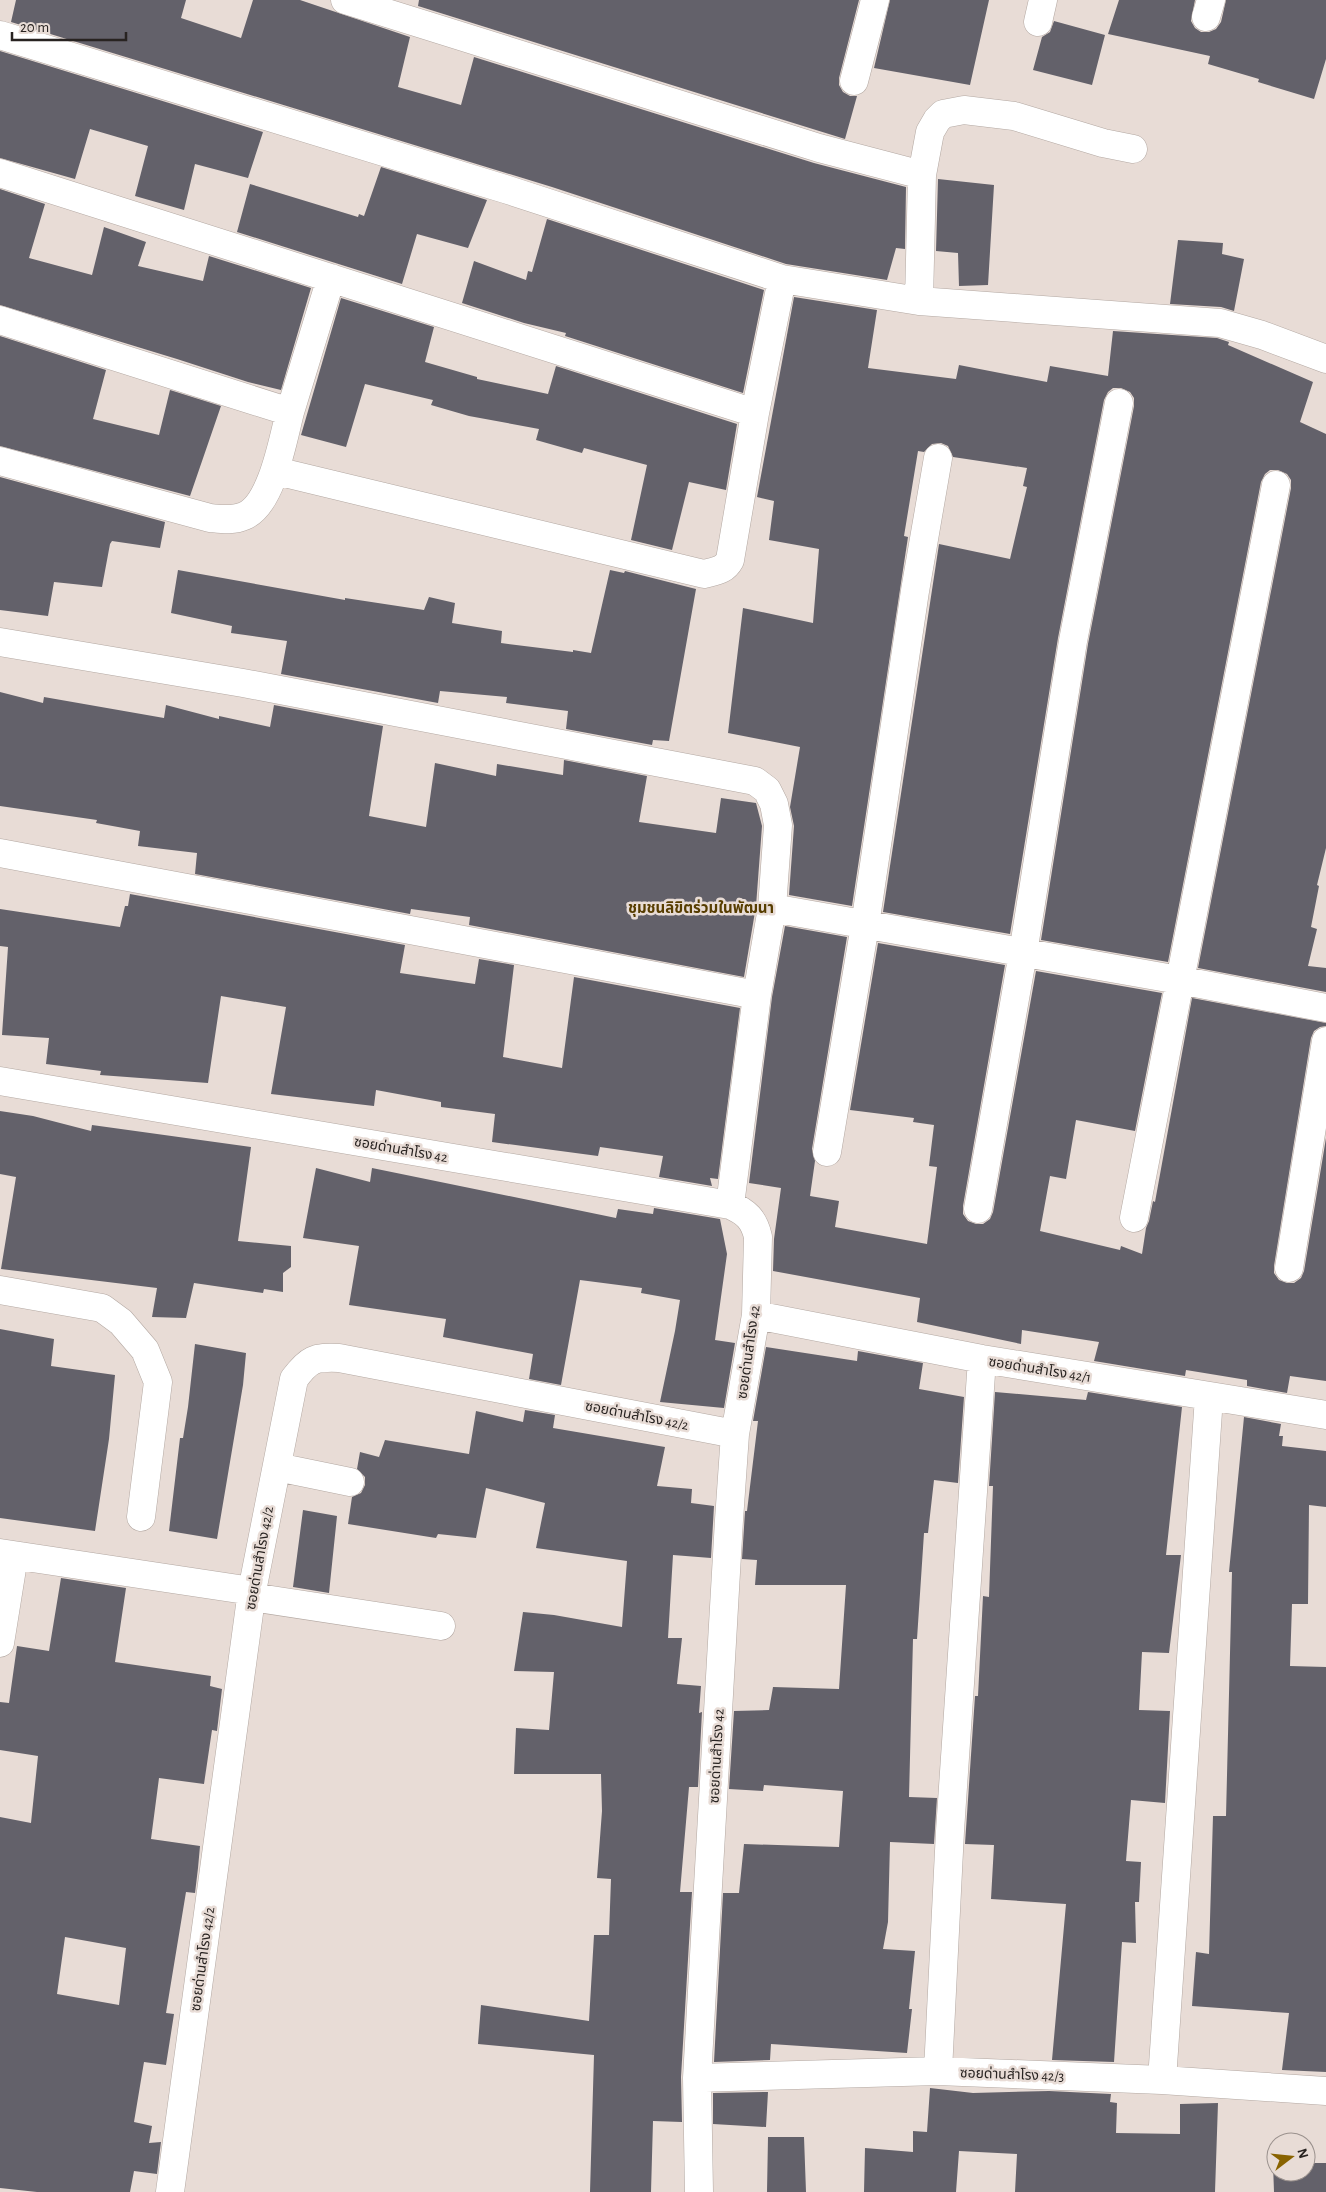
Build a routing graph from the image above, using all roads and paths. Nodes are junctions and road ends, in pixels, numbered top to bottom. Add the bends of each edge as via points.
1 (345, 0) edge
2 (874, 0) edge
3 (0, 36) edge
4 (854, 81) dead end
5 (1133, 149) dead end
6 (0, 173) edge
7 (922, 175) junction
8 (331, 278) junction
9 (782, 279) junction
10 (919, 301) junction
11 (0, 320) edge
12 (1326, 359) edge
13 (1119, 404) dead end
14 (290, 412) junction
15 (755, 413) junction
16 (938, 458) dead end
17 (0, 461) edge
18 (276, 471) junction
19 (1276, 485) dead end
20 (0, 642) edge
21 (0, 853) edge
22 (772, 908) junction
23 (866, 925) junction
24 (1023, 953) junction
25 (1179, 980) junction
26 (757, 995) junction
27 (1326, 1008) edge
28 (1326, 1041) edge
29 (0, 1081) edge
30 (827, 1152) dead end
31 (730, 1205) junction
32 (978, 1210) dead end
33 (1134, 1218) dead end
34 (1289, 1268) dead end
35 (0, 1290) edge
36 (756, 1316) junction
37 (982, 1359) junction
38 (1209, 1397) junction
39 (1326, 1415) edge
40 (735, 1434) junction
41 (276, 1468) junction
42 (350, 1482) dead end
43 (141, 1517) dead end
44 (7, 1554) edge
45 (252, 1594) junction
46 (442, 1626) dead end
47 (0, 1643) edge
48 (938, 2071) junction
49 (697, 2078) junction
50 (1162, 2080) junction
51 (1326, 2091) edge
52 (170, 2192) edge
53 (699, 2192) edge

1 - 7 street via 819,148
2 - 4 street
3 - 9 street via 505,189
5 - 7 street via 1014,116 952,111 943,114 930,132
6 - 8 street
7 - 10 street
8 - 14 street
8 - 15 street
9 - 10 street
9 - 15 street
10 - 12 street via 1220,323
11 - 14 street
13 - 24 street via 1073,641
14 - 18 street
15 - 18 street via 730,560 720,570 704,574
16 - 23 street
17 - 18 street via 210,518 231,520 256,508
19 - 25 street
20 - 22 street via 252,685 755,781 767,790 778,825
21 - 26 street
22 - 23 street
22 - 26 street
23 - 24 street
23 - 30 street
24 - 25 street
24 - 32 street
25 - 27 street
25 - 33 street
26 - 31 street
28 - 34 street
29 - 31 street, ซอยด่านสำโรง 42
31 - 36 street, ซอยด่านสำโรง 42 via 750,1217 756,1227
35 - 43 street via 102,1308 121,1322 145,1350 158,1382
36 - 37 street, ซอยด่านสำโรง 42/1
36 - 40 street, ซอยด่านสำโรง 42
37 - 38 street, ซอยด่านสำโรง 42/1
37 - 48 street via 950,1831
38 - 39 street, ซอยด่านสำโรง 42/1
38 - 50 street
40 - 41 street, ซอยด่านสำโรง 42/2 via 339,1358 319,1357 305,1364 294,1380
40 - 49 street, ซอยด่านสำโรง 42
41 - 42 street
41 - 45 street, ซอยด่านสำโรง 42/2
44 - 45 street
44 - 47 street
45 - 46 street
45 - 52 street, ซอยด่านสำโรง 42/2
48 - 49 street, ซอยด่านสำโรง 42/3
48 - 50 street, ซอยด่านสำโรง 42/3
49 - 53 street, ซอยด่านสำโรง 42
50 - 51 street, ซอยด่านสำโรง 42/3

